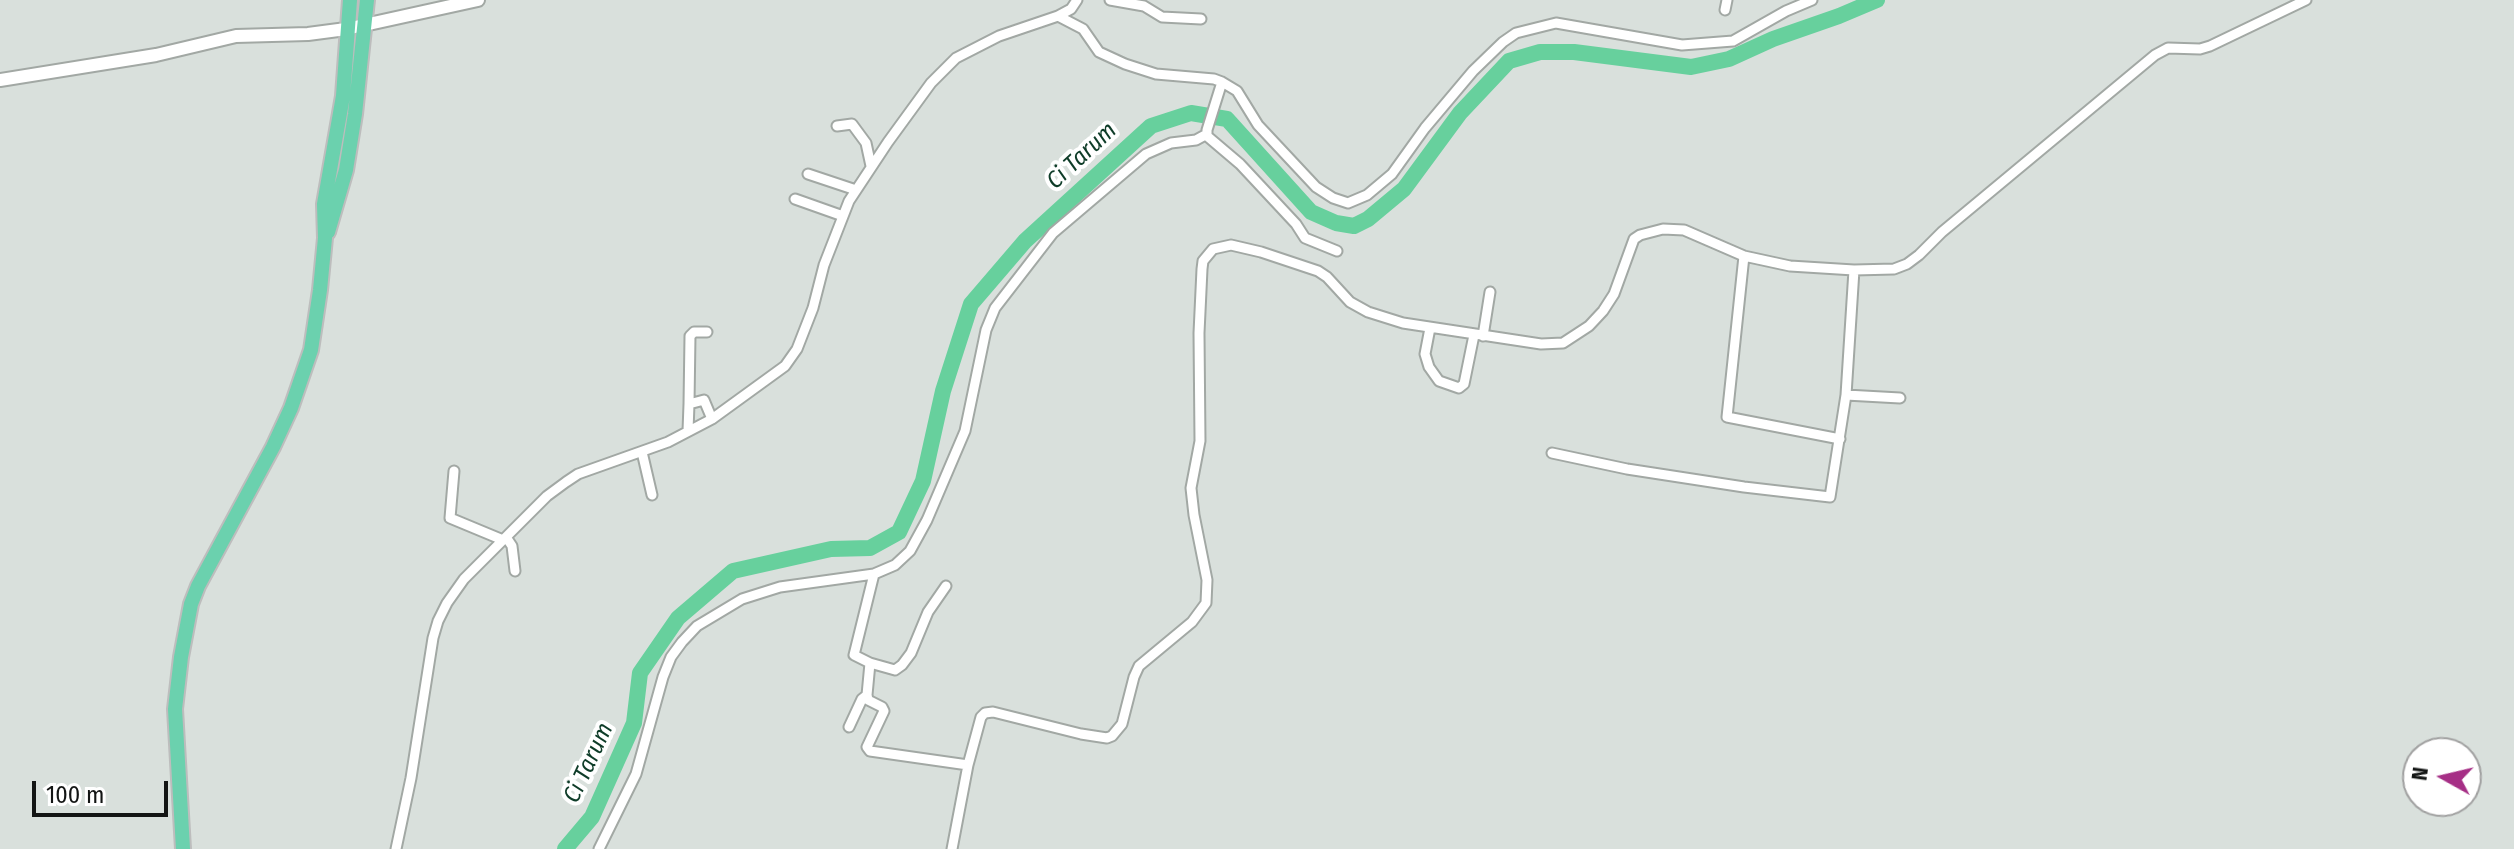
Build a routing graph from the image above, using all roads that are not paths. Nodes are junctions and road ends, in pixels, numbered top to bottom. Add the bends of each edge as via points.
1 (350, 0) edge
2 (367, 0) edge
3 (478, 0) edge
4 (1077, 0) edge
5 (1110, 0) edge
6 (1812, 0) edge
7 (2306, 0) edge
8 (448, 3) edge
9 (1058, 16) junction
10 (1201, 19) dead end
11 (364, 25) junction
12 (346, 29) junction
13 (0, 80) edge
14 (1221, 85) junction
15 (837, 126) dead end
16 (1207, 132) junction
17 (871, 166) junction
18 (808, 174) dead end
19 (856, 190) junction
20 (795, 199) dead end
21 (843, 216) junction
22 (325, 238) junction
23 (1337, 251) dead end
24 (1744, 256) junction
25 (1854, 270) junction
26 (1490, 292) dead end
27 (1430, 328) junction
28 (707, 332) dead end
29 (1479, 336) junction
30 (1846, 395) junction
31 (1900, 398) dead end
32 (689, 404) junction
33 (712, 419) junction
34 (688, 431) junction
35 (1840, 439) junction
36 (642, 452) junction
37 (1552, 453) dead end
38 (454, 471) dead end
39 (652, 495) dead end
40 (505, 538) junction
41 (515, 571) dead end
42 (874, 574) junction
43 (946, 586) dead end
44 (870, 663) junction
45 (867, 695) junction
46 (849, 727) dead end
47 (968, 765) junction
48 (183, 849) edge
49 (396, 849) edge
50 (599, 849) edge
51 (952, 849) edge

1 - 12 main road
2 - 11 main road
3 - 8 main road
4 - 9 street
5 - 10 street via 1144,6 1162,17
6 - 14 street via 1733,41 1682,45 1556,23 1516,33 1473,71 1392,174 1348,203 1316,187 1258,125 1237,91
7 - 25 street via 2210,46 2168,48 2155,55 1907,264
8 - 11 main road
9 - 14 street via 1083,29 1099,52 1125,64 1156,74 1214,79
9 - 17 street via 956,58 931,83
11 - 12 main road
11 - 22 main road via 346,170
12 - 13 main road via 236,36 156,55
12 - 22 main road via 343,96 324,204
14 - 16 street
15 - 17 street via 852,124 867,146
16 - 23 street via 1305,238
16 - 42 street via 1146,154 1053,233 1002,298 986,330 965,431 927,520 910,551
17 - 19 street
18 - 19 street
19 - 21 street
20 - 21 street
21 - 33 street via 797,349 780,370
22 - 48 main road via 311,350 291,408 191,604 175,709
24 - 25 street via 1790,266
24 - 29 street via 1684,230 1640,235 1631,245 1610,301 1575,336 1552,344
24 - 35 street via 1727,417
25 - 30 street
26 - 29 street
27 - 29 street
27 - 29 street via 1425,354 1429,367 1439,381 1459,388
27 - 47 street via 1368,312 1341,295 1327,277 1304,266 1231,245 1209,253 1202,269 1200,441 1191,488 1206,603 1192,622 1139,666 1122,724 1112,736 1081,734 990,712 981,717
28 - 32 street via 690,336
30 - 31 street
30 - 35 street
32 - 33 street via 704,400
32 - 34 street
33 - 34 street
34 - 36 street
35 - 37 street via 1828,498
36 - 39 street
36 - 40 street via 578,474
38 - 40 street via 450,518
40 - 41 street via 512,546
40 - 49 street via 464,579 438,621
42 - 44 street via 854,655
42 - 50 street via 780,587 742,599 697,626 671,657 636,774
43 - 44 street via 902,665 895,670
44 - 45 street
45 - 46 street
45 - 47 street via 884,709 867,744 870,751
47 - 51 street

